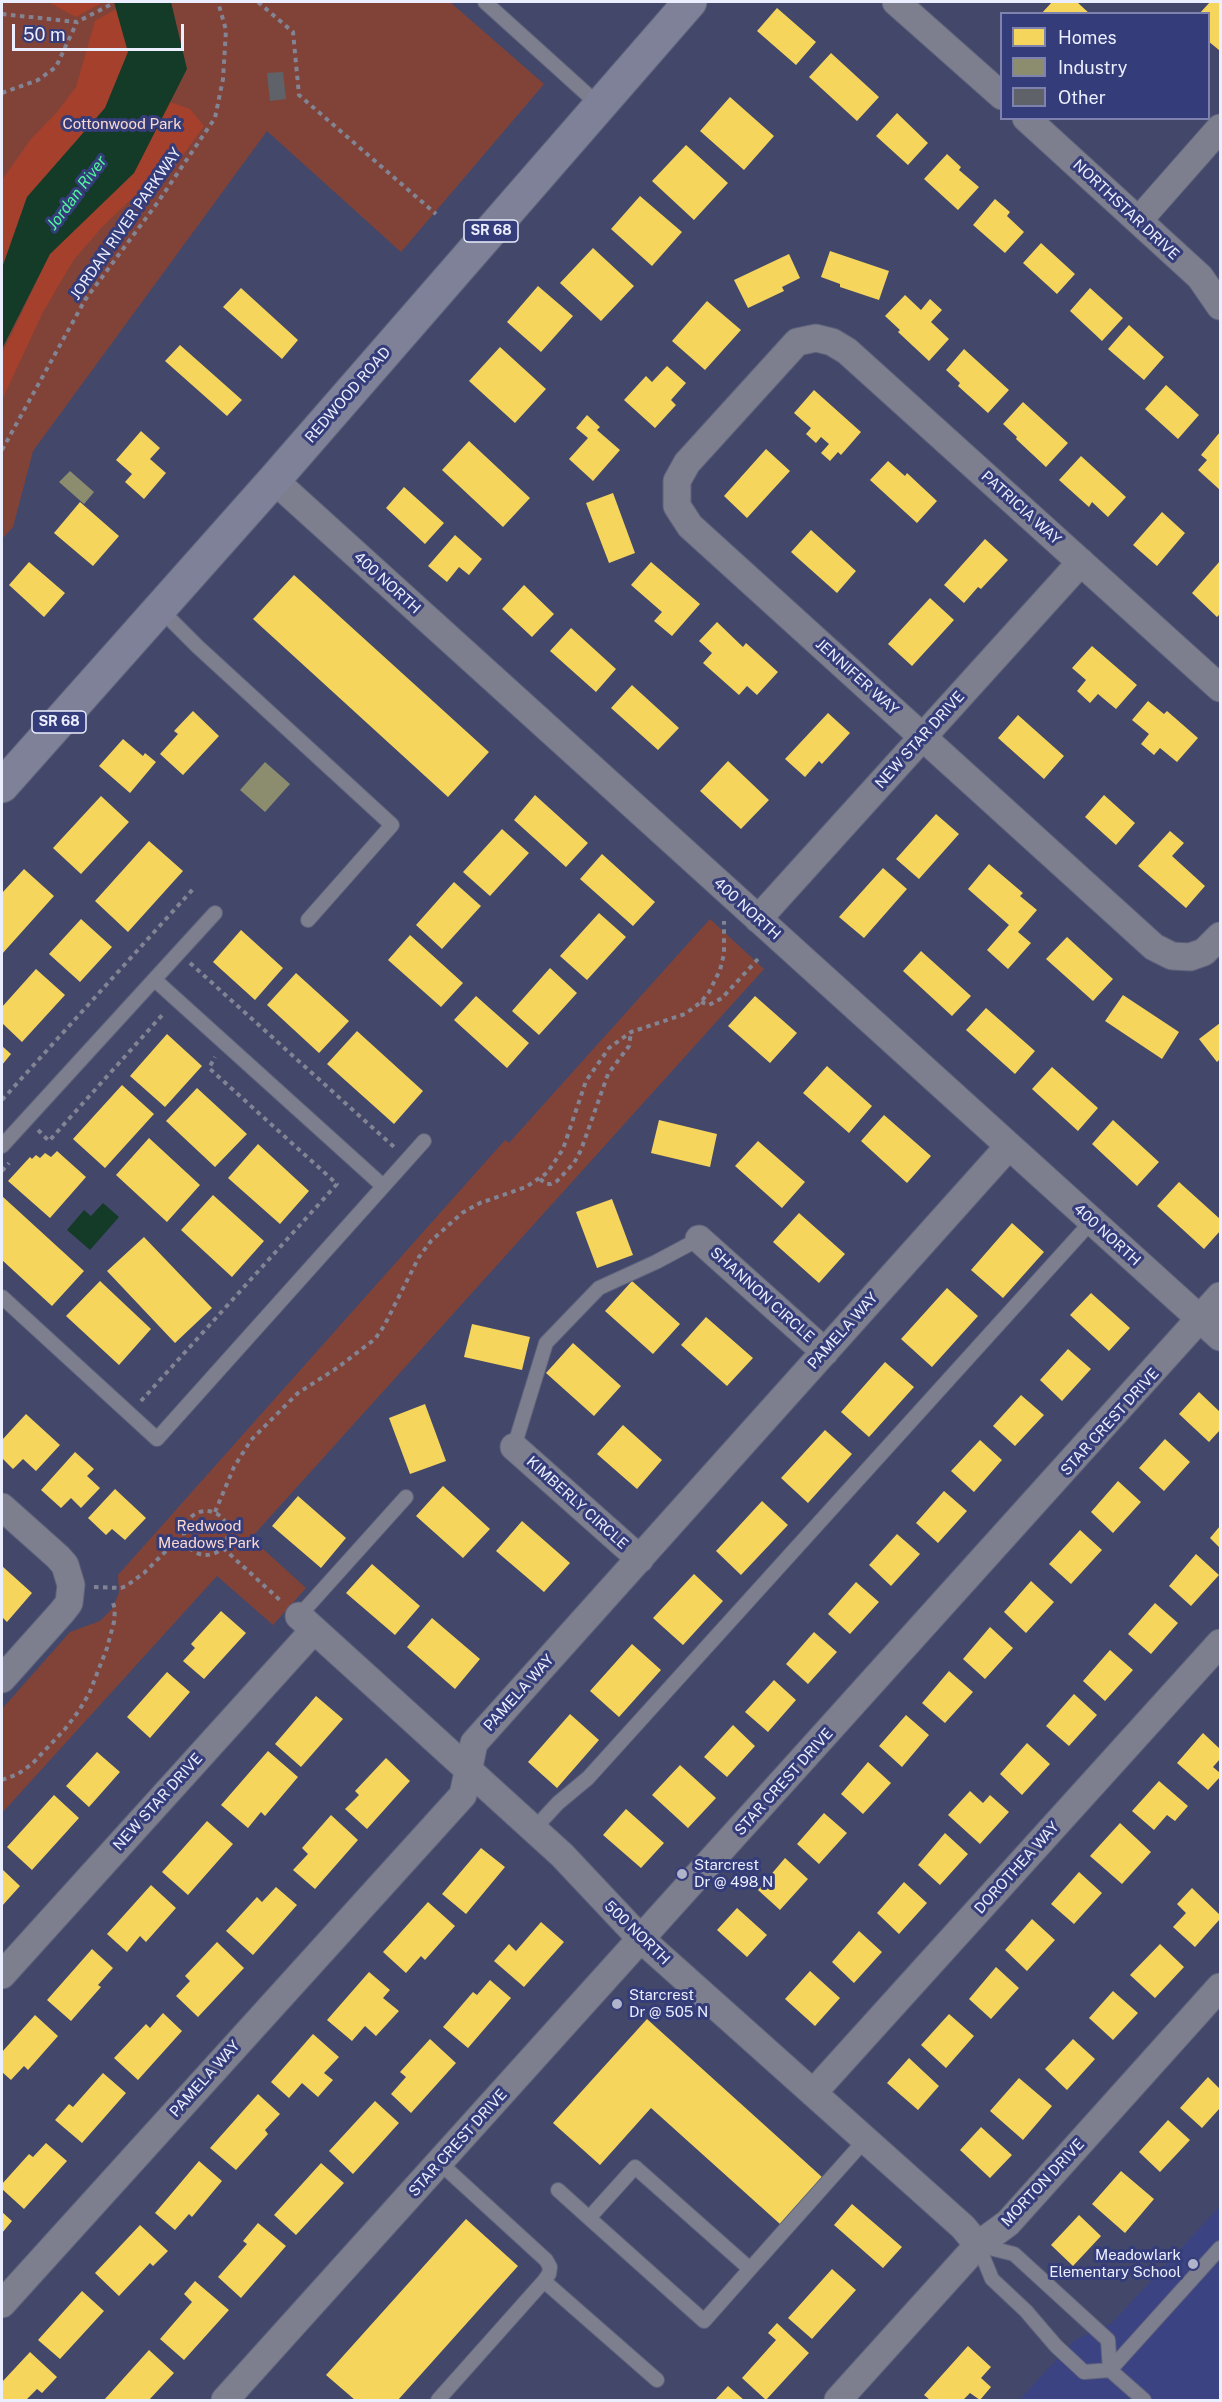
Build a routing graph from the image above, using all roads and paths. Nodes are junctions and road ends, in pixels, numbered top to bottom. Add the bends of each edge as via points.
1 (218, 2) edge
2 (258, 2) edge
3 (485, 2) edge
4 (690, 2) edge
5 (896, 2) edge
6 (110, 5) dead end
7 (2, 14) edge
8 (77, 22) junction
9 (2, 93) edge
10 (1000, 94) edge
11 (600, 106) junction
12 (1028, 120) edge
13 (1221, 128) edge
14 (436, 214) dead end
15 (1138, 220) junction
16 (1221, 306) edge
17 (816, 338) joint
18 (2, 450) edge
19 (274, 480) junction
20 (1081, 562) junction
21 (160, 609) junction
22 (1221, 688) edge
23 (923, 737) junction
24 (2, 786) edge
25 (194, 888) dead end
26 (215, 913) dead end
27 (758, 919) junction
28 (308, 920) dead end
29 (724, 921) dead end
30 (1221, 936) edge
31 (178, 953) junction
32 (758, 959) dead end
33 (155, 980) junction
34 (701, 1002) junction
35 (168, 1009) dead end
36 (631, 1032) junction
37 (217, 1054) dead end
38 (2, 1101) edge
39 (30, 1138) dead end
40 (424, 1142) dead end
41 (2, 1146) edge
42 (1010, 1146) junction
43 (397, 1150) dead end
44 (16, 1155) dead end
45 (2, 1171) edge
46 (540, 1179) junction
47 (383, 1186) junction
48 (1092, 1221) junction
49 (699, 1239) joint
50 (1221, 1296) edge
51 (2, 1297) edge
52 (1211, 1328) edge
53 (825, 1352) junction
54 (132, 1393) dead end
55 (514, 1446) joint
56 (406, 1497) dead end
57 (2, 1507) edge
58 (215, 1512) junction
59 (185, 1540) junction
60 (223, 1548) junction
61 (640, 1559) junction
62 (113, 1588) dead end
63 (113, 1603) dead end
64 (300, 1618) junction
65 (1221, 1643) edge
66 (2, 1679) edge
67 (470, 1771) junction
68 (2, 1780) edge
69 (534, 1829) junction
70 (642, 1940) junction
71 (2, 1975) edge
72 (1221, 1987) edge
73 (813, 2093) junction
74 (866, 2140) junction
75 (440, 2163) junction
76 (558, 2190) dead end
77 (589, 2218) junction
78 (978, 2246) junction
79 (1221, 2248) edge
80 (750, 2269) junction
81 (544, 2281) junction
82 (2, 2304) edge
83 (1110, 2370) junction
84 (657, 2380) dead end
85 (225, 2400) edge
86 (438, 2400) edge
87 (837, 2400) edge
88 (1144, 2400) edge

1 - 18 path, JORDAN RIVER PARKWAY via 226,30 223,79 215,118 85,300
2 - 14 path via 293,32 299,96
3 - 11 lane
4 - 11 main road, REDWOOD ROAD / SR 68
5 - 10 street
6 - 8 path
7 - 8 path
8 - 9 path via 56,67 38,80
11 - 19 main road, REDWOOD ROAD / SR 68
12 - 15 street, NORTHSTAR DRIVE
13 - 15 street
15 - 16 street, NORTHSTAR DRIVE via 1200,277
17 - 20 street, PATRICIA WAY via 847,351
17 - 23 street, JENNIFER WAY via 797,342 687,463 677,481 677,506 690,526
19 - 21 main road, REDWOOD ROAD / SR 68
19 - 27 street, 400 NORTH
20 - 22 street, PATRICIA WAY
20 - 23 street, NEW STAR DRIVE
21 - 24 main road, REDWOOD ROAD / SR 68
21 - 28 lane via 392,825
23 - 27 street, NEW STAR DRIVE
23 - 30 street, JENNIFER WAY via 1154,947 1172,956 1190,957 1204,952
25 - 38 path
26 - 31 lane
27 - 42 street, 400 NORTH
29 - 34 path via 720,970
31 - 33 lane
31 - 43 path
32 - 34 path via 722,998 709,1005
33 - 41 lane
33 - 47 lane
34 - 36 path via 685,1014
35 - 39 path via 49,1141 38,1130
36 - 46 path via 609,1048 596,1065 580,1096 563,1149
36 - 46 path via 629,1046 608,1074 574,1162 557,1181 546,1184
37 - 54 path via 209,1068 337,1184 141,1401
40 - 47 lane
42 - 48 street, 400 NORTH
42 - 53 street, PAMELA WAY
44 - 45 path
46 - 58 path via 462,1213 431,1241 375,1339 298,1393 251,1440 234,1467
47 - 51 lane via 157,1439
48 - 52 street, 400 NORTH
48 - 69 lane via 588,1778
49 - 53 street, SHANNON CIRCLE
49 - 55 lane via 599,1288 546,1343
50 - 52 street, STAR CREST DRIVE
52 - 70 street, STAR CREST DRIVE
53 - 61 street, PAMELA WAY
55 - 61 street, KIMBERLY CIRCLE
56 - 64 lane
57 - 66 street via 65,1565 71,1585 69,1603
58 - 59 path via 194,1514 185,1526
58 - 60 path via 228,1528
59 - 60 path via 188,1547 201,1555
59 - 62 path via 169,1548 132,1582
60 - 64 path
61 - 67 street, PAMELA WAY via 474,1743
63 - 68 path via 114,1622 107,1648 78,1712 32,1764
64 - 67 street, 500 NORTH
64 - 71 street, NEW STAR DRIVE
65 - 73 street, DOROTHEA WAY
67 - 69 street, 500 NORTH
67 - 82 street, PAMELA WAY via 463,1795
69 - 70 street, 500 NORTH
70 - 73 street, 500 NORTH
70 - 75 street, STAR CREST DRIVE
72 - 78 street, MORTON DRIVE via 1008,2223
73 - 74 street, 500 NORTH
74 - 78 street, 500 NORTH via 963,2227
74 - 80 lane
75 - 81 lane via 546,2260 550,2267
75 - 85 street, STAR CREST DRIVE
76 - 77 lane
77 - 80 lane via 635,2167
77 - 80 lane via 704,2321
78 - 83 lane via 992,2278 1056,2346 1084,2372
78 - 83 lane via 1014,2254 1108,2340
78 - 87 street, MORTON DRIVE
79 - 83 lane
81 - 84 lane
81 - 86 lane
83 - 88 lane

